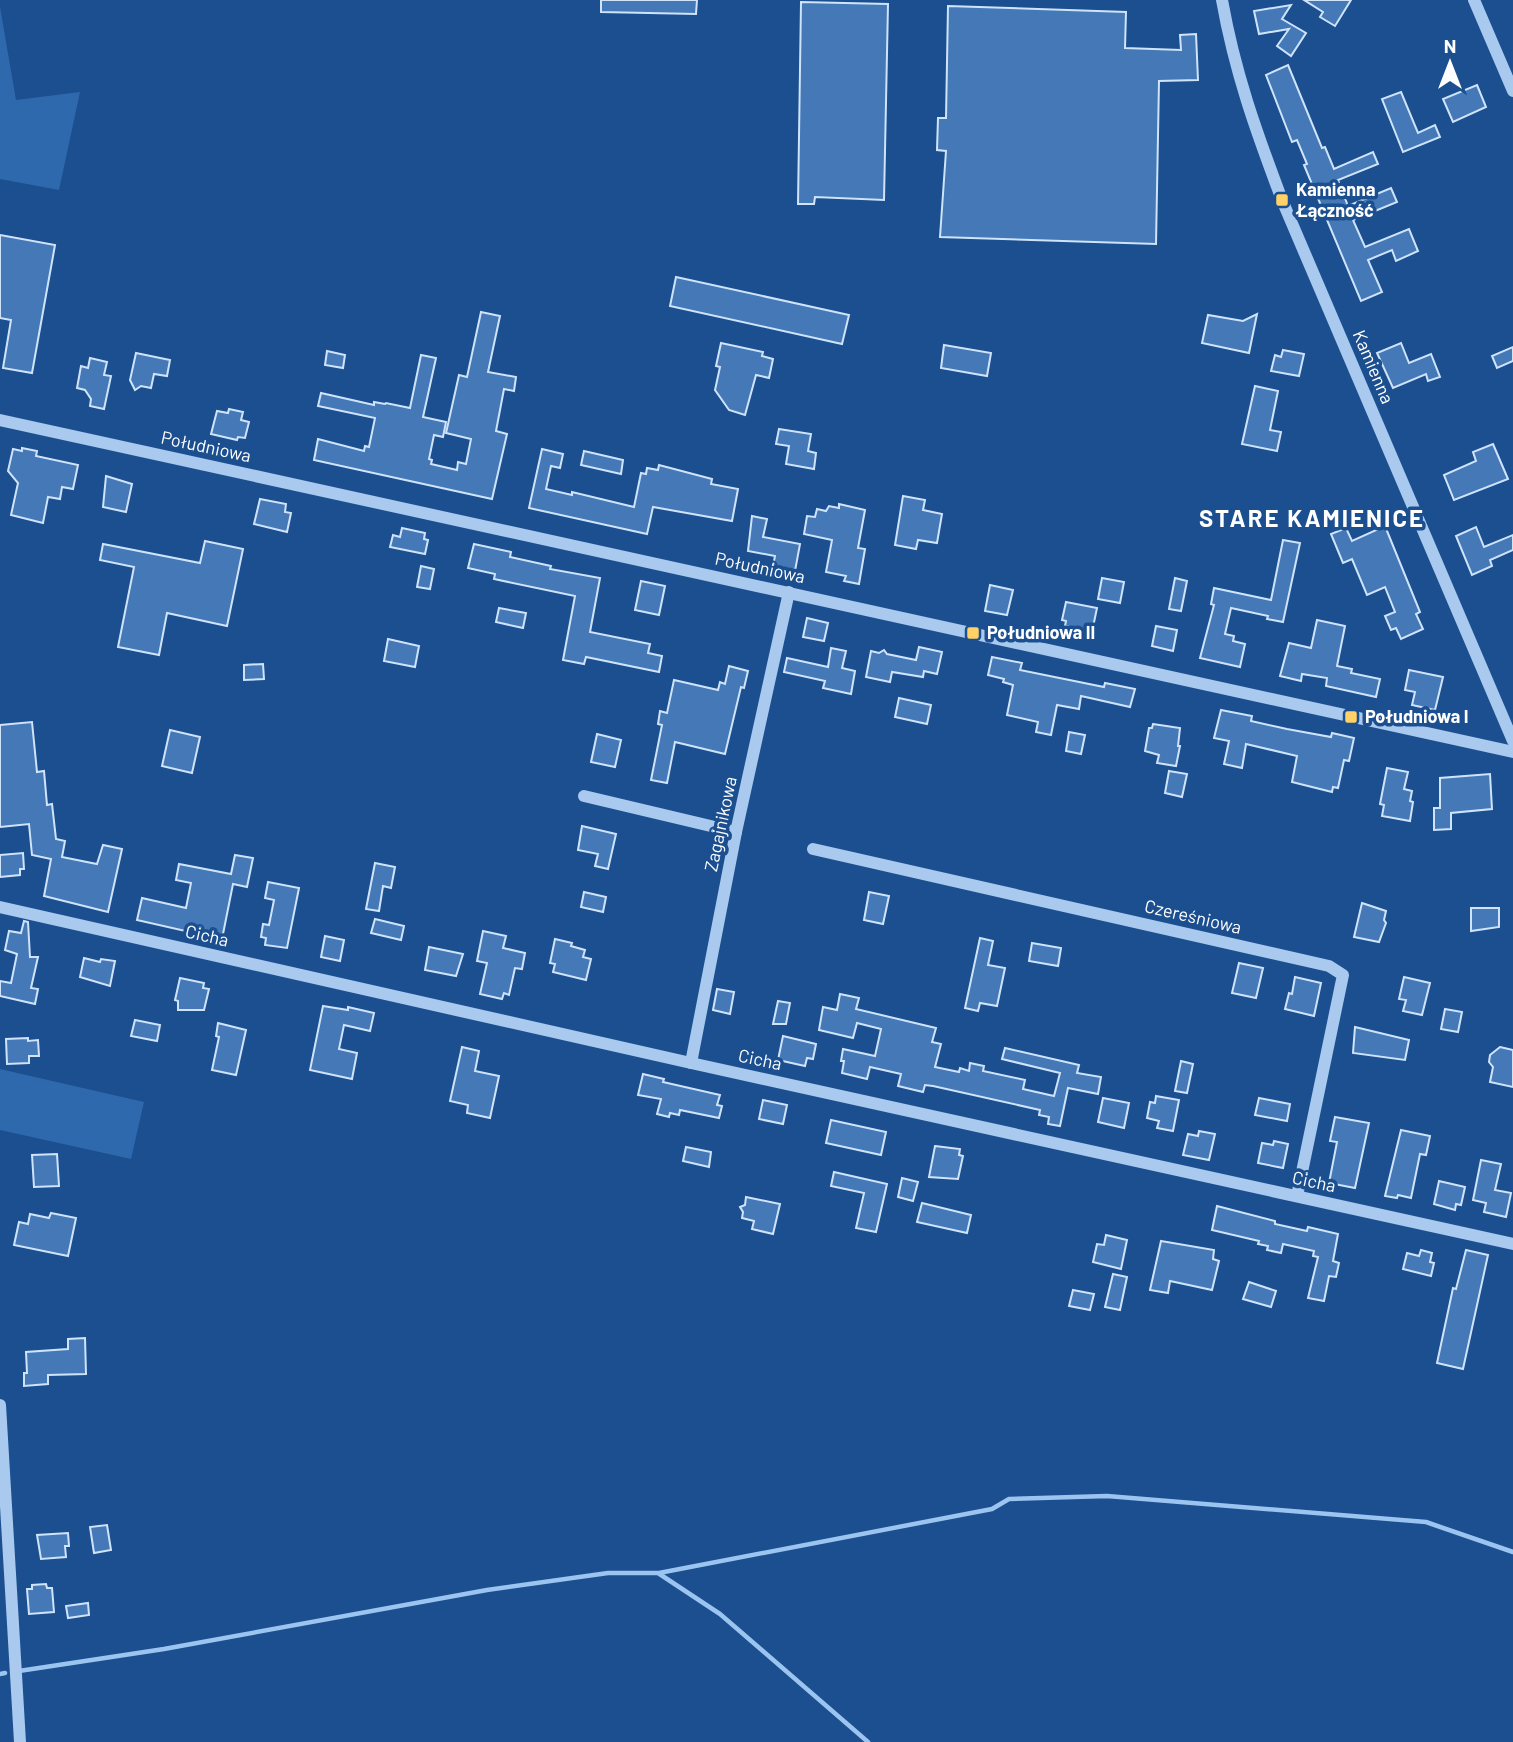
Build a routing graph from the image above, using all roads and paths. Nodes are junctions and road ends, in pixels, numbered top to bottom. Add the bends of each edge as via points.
1 (1222, 0) edge
2 (1474, 0) edge
3 (1513, 91) edge
4 (0, 420) edge
5 (789, 592) junction
6 (1513, 741) edge
7 (1513, 752) edge
8 (584, 796) dead end
9 (736, 832) junction
10 (813, 849) dead end
11 (0, 907) edge
12 (691, 1063) junction
13 (1297, 1196) junction
14 (1513, 1244) edge
15 (0, 1405) edge
16 (20, 1742) edge

1 - 6 street, Kamienna via 1247,105 1282,200
2 - 3 street
4 - 5 street, Południowa
5 - 7 street, Południowa
5 - 9 street, Zagajnikowa
8 - 9 street
9 - 12 street, Zagajnikowa
10 - 13 street, Czereśniowa via 1337,970 1343,975
11 - 12 street, Cicha
12 - 13 street, Cicha
13 - 14 street, Cicha
15 - 16 street

